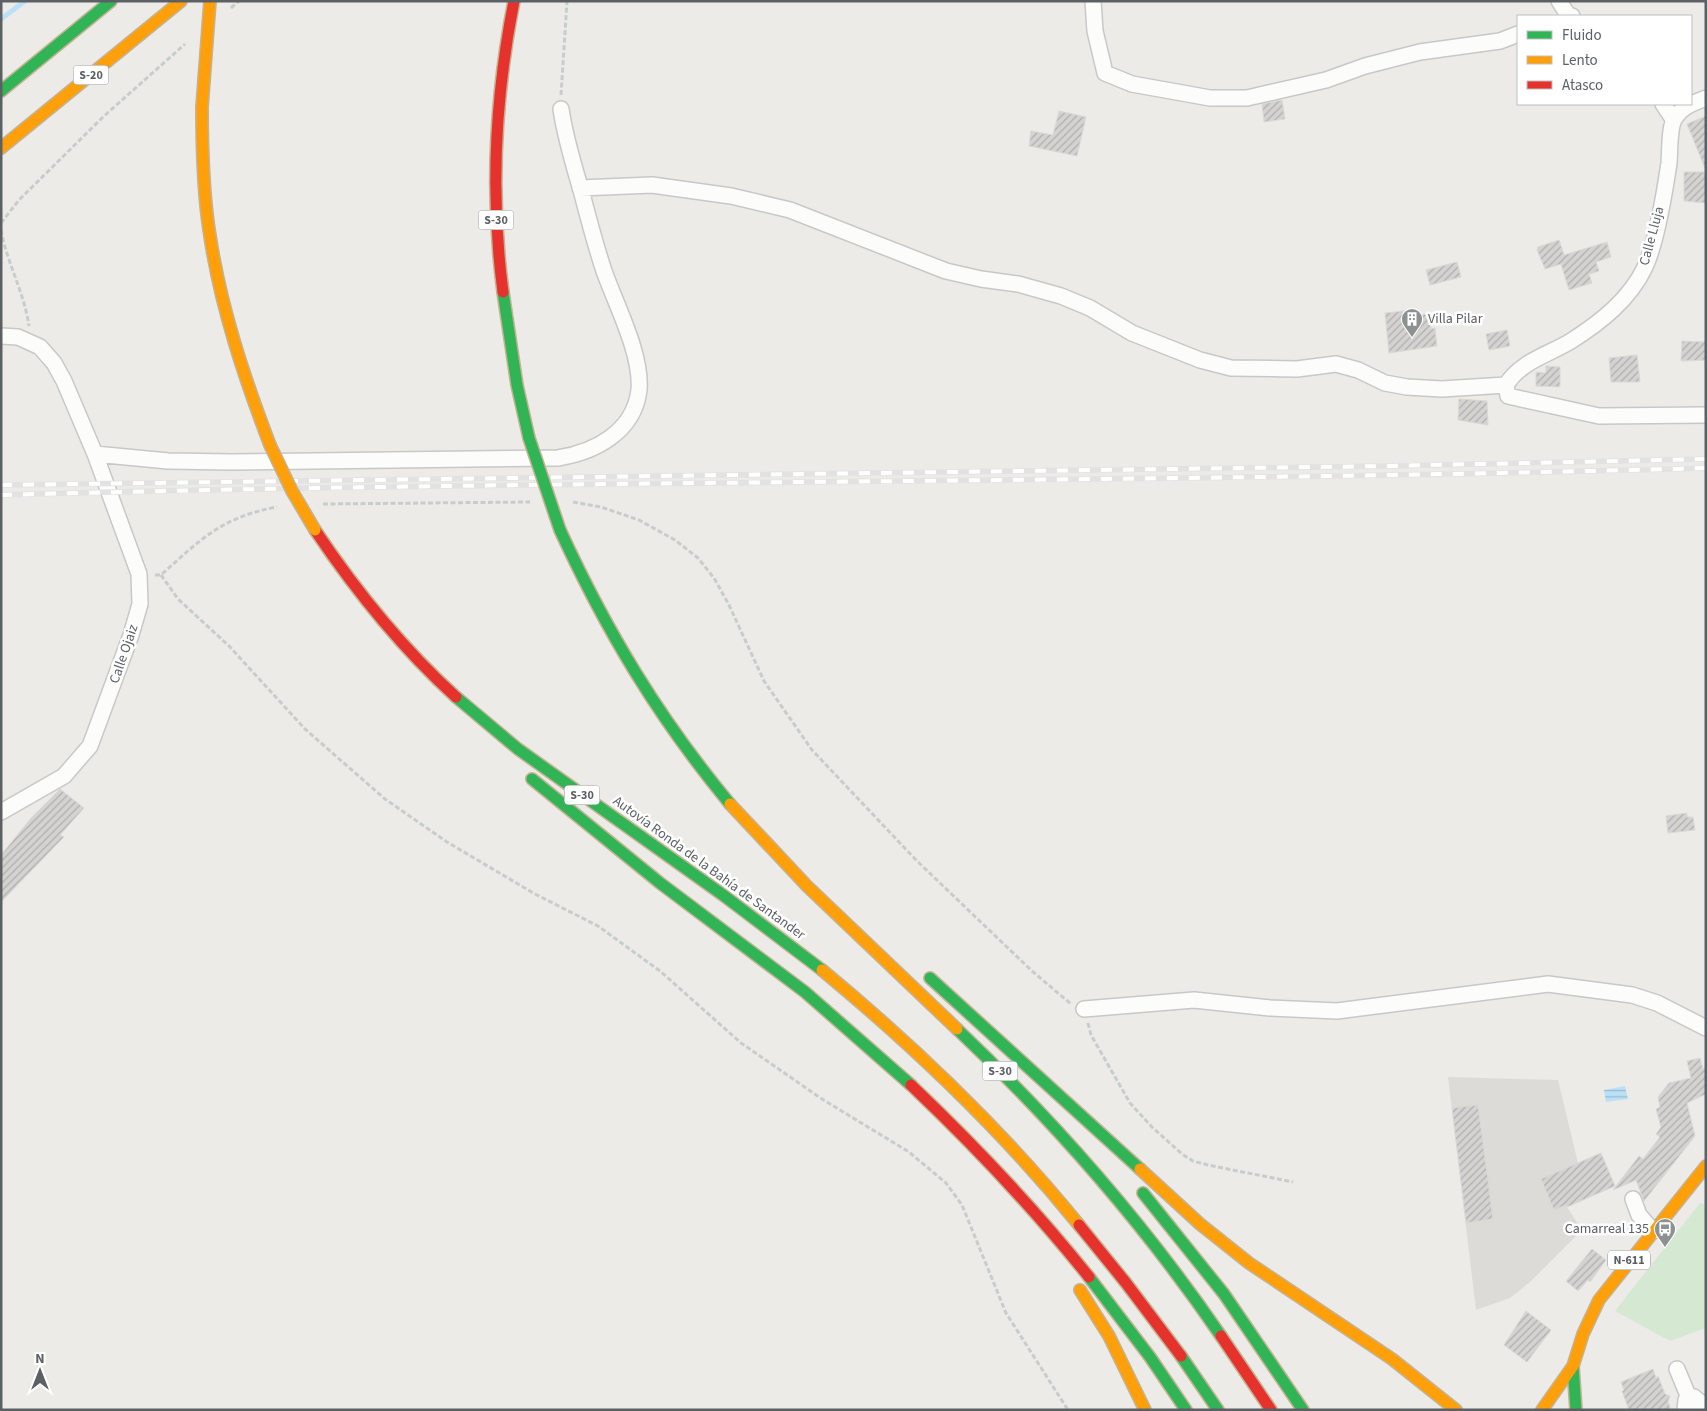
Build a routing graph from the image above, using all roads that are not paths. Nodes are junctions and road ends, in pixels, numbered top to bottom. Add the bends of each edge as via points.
1 (111, 1) edge
2 (181, 1) edge
3 (210, 1) edge
4 (514, 1) edge
5 (1093, 1) edge
6 (1559, 1) edge
7 (1567, 15) edge
8 (1517, 34) edge
9 (1, 91) edge
10 (1706, 98) edge
11 (1692, 104) edge
12 (1664, 105) edge
13 (1688, 105) edge
14 (561, 109) road end
15 (1673, 119) junction
16 (1, 148) edge
17 (580, 188) junction
18 (1, 336) edge
19 (1506, 386) junction
20 (1706, 415) edge
21 (95, 454) junction
22 (353, 584) junction
23 (457, 714) dead end
24 (695, 762) junction
25 (526, 775) dead end
26 (1, 812) edge
27 (804, 865) dead end
28 (922, 970) dead end
29 (1084, 1009) road end
30 (1706, 1028) edge
31 (1007, 1050) junction
32 (992, 1165) junction
33 (1706, 1166) edge
34 (1125, 1172) dead end
35 (1136, 1184) dead end
36 (1633, 1199) dead end
37 (1653, 1231) junction
38 (1064, 1266) dead end
39 (1073, 1279) dead end
40 (1573, 1366) junction
41 (1677, 1369) dead end
42 (1687, 1404) edge
43 (1145, 1410) edge
44 (1186, 1410) edge
45 (1218, 1410) edge
46 (1271, 1410) edge
47 (1303, 1410) edge
48 (1456, 1410) edge
49 (1542, 1410) edge
50 (1576, 1410) edge
51 (1700, 1410) edge

1 - 9 highway
2 - 16 highway, S-20
3 - 22 highway, Autovía Ronda de la Bahía de Santander / S-30, bridge via 202,77 207,212 234,343 270,445 292,491
4 - 24 highway, S-30, bridge via 496,140 496,228 505,318 529,438 560,530 599,613 654,705
5 - 8 street via 1095,31 1105,73 1132,84 1210,98 1247,98 1326,80 1420,52 1500,41
6 - 7 street
10 - 11 street
12 - 15 street
13 - 15 street
14 - 17 street
15 - 19 street, Calle Lluja via 1659,214 1646,266 1635,285 1620,304 1570,341 1523,366
17 - 19 street via 652,185 731,196 790,210 946,271 1018,284 1061,296 1090,308 1132,333 1200,360 1231,368 1298,369 1336,364 1385,383 1406,387
17 - 21 street via 639,376 636,404 629,418 617,433 598,447 558,458 231,462 168,461
18 - 21 street, Calle Ojaiz via 31,341 54,363
19 - 20 street via 1508,396 1599,416
21 - 26 street, Calle Ojaiz via 139,574 140,604 90,746 64,776
22 - 23 highway via 389,636
22 - 45 highway, Autovía Ronda de la Bahía de Santander / S-30 via 411,653 475,715 799,952 869,1009 935,1070 1004,1138 1087,1232 1142,1302
24 - 27 highway
24 - 46 highway, S-30 via 784,862 977,1048 1070,1144 1184,1283
25 - 32 highway via 846,1025
28 - 31 highway
29 - 30 street via 1194,1000 1337,1011 1548,984 1632,995 1658,1003
31 - 34 highway
31 - 48 highway via 1200,1224 1249,1263 1392,1359
32 - 38 highway
32 - 44 highway via 1090,1278
33 - 37 highway, N-611
35 - 47 highway via 1230,1301
36 - 37 street via 1639,1215
37 - 40 highway, N-611 via 1600,1300 1583,1334
39 - 43 highway via 1109,1336
40 - 49 highway, N-611
40 - 50 highway, N-611
41 - 42 street
42 - 51 street via 1698,1399

